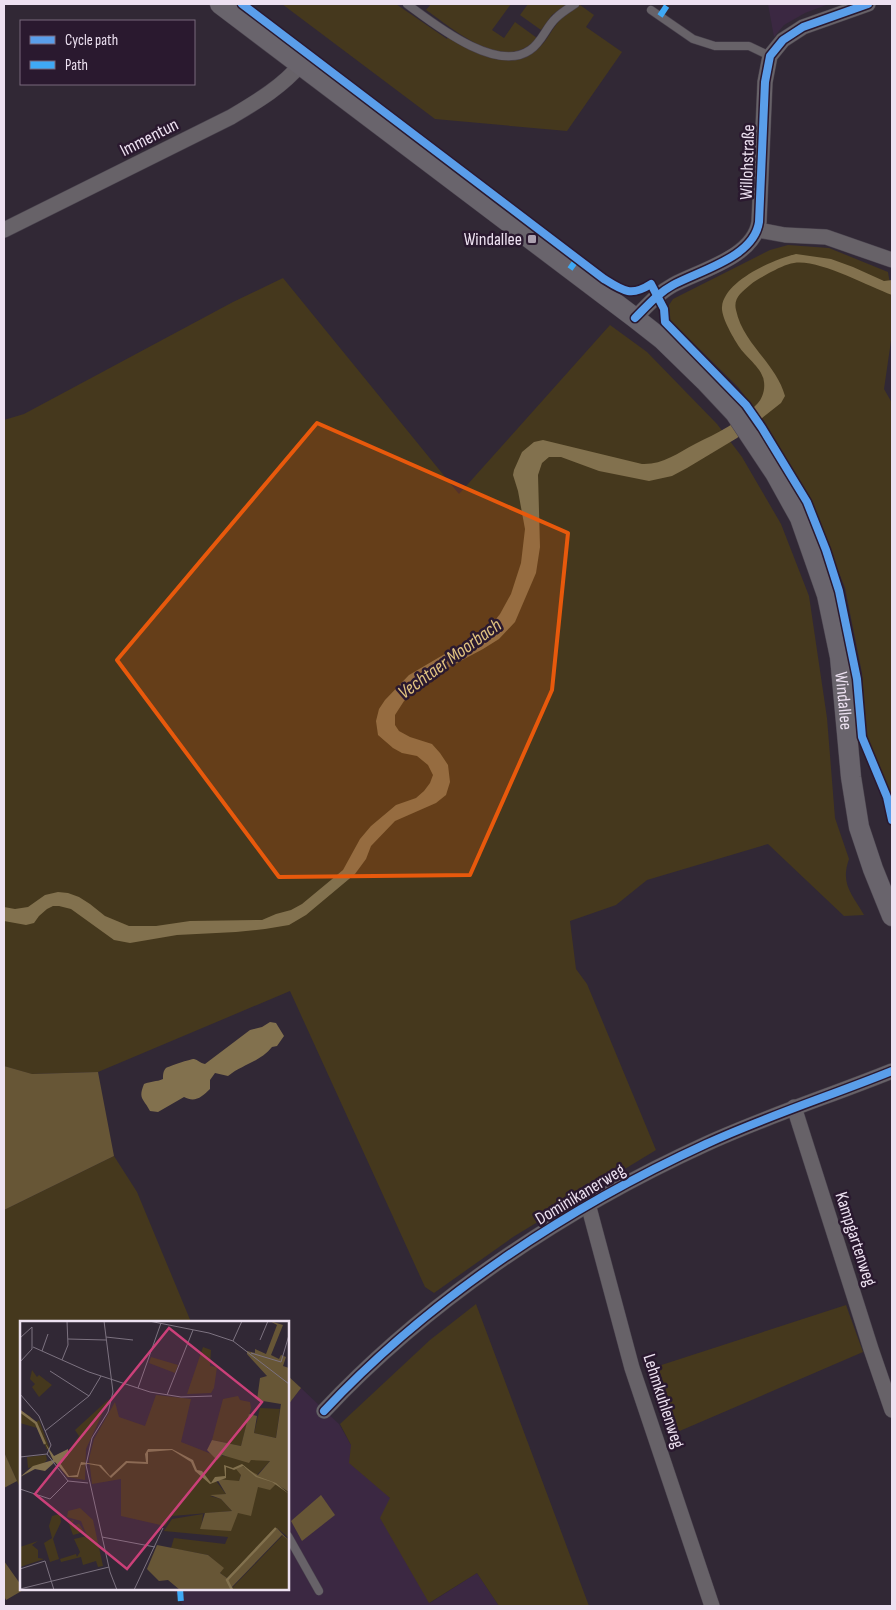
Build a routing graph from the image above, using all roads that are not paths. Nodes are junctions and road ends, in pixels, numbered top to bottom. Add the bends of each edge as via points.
1 (220, 4) edge
2 (407, 4) edge
3 (575, 4) edge
4 (868, 4) edge
5 (651, 10) dead end
6 (770, 56) junction
7 (301, 64) junction
8 (4, 230) edge
9 (758, 230) junction
10 (892, 260) edge
11 (635, 318) junction
12 (892, 916) edge
13 (892, 1071) edge
14 (794, 1107) junction
15 (588, 1204) junction
16 (892, 1410) edge
17 (324, 1411) dead end
18 (289, 1538) edge
19 (318, 1591) dead end
20 (712, 1606) edge

1 - 7 main road, Windallee
2 - 3 lane via 448,34 483,52 497,55 528,52 556,18
4 - 6 street via 803,27 783,40
5 - 6 lane via 693,40 715,46 750,46
6 - 9 street, Willohstraße via 765,82
7 - 8 street, Immentun via 290,78 231,117
7 - 11 main road, Windallee
9 - 10 street via 786,236 826,237
9 - 11 street via 741,252 672,286
11 - 12 main road, Windallee via 706,380 735,413 800,518 827,595 840,657 859,827
13 - 14 street, Dominikanerweg
14 - 15 street, Dominikanerweg via 706,1144
14 - 16 street, Kampgartenweg
15 - 17 street, Dominikanerweg via 504,1258 431,1312 370,1365
15 - 20 street, Lehmkuhlenweg via 632,1368
18 - 19 lane

